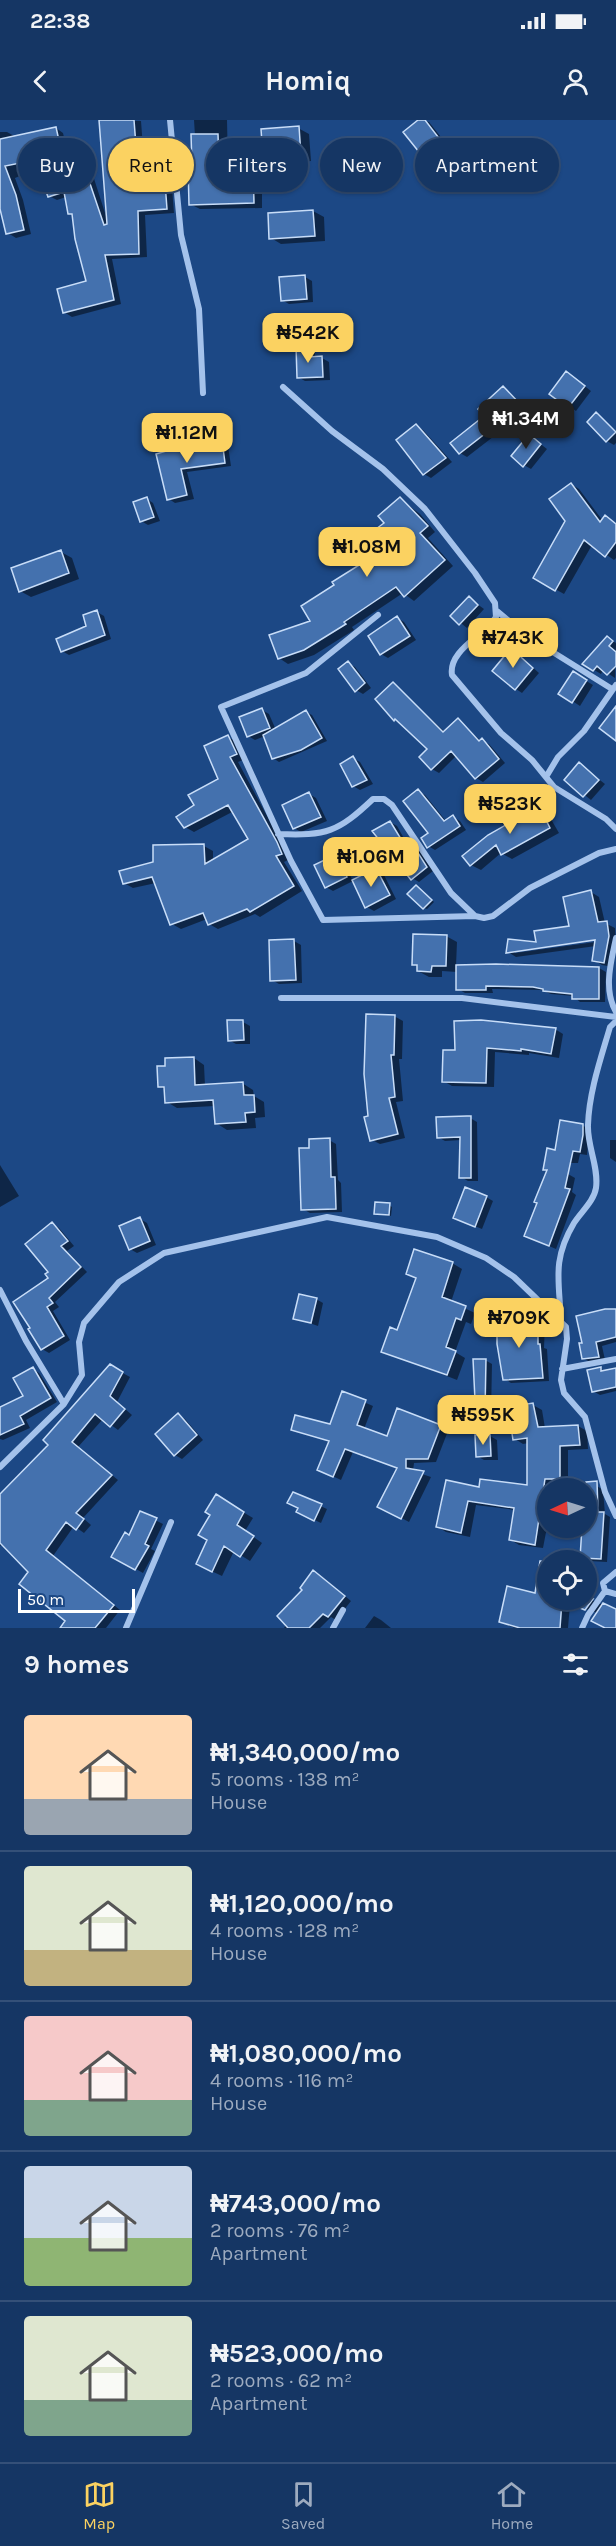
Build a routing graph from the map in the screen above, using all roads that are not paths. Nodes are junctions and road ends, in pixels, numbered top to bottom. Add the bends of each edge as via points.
1 (170, 120) edge
2 (284, 387) dead end
3 (203, 393) dead end
4 (497, 611) junction
5 (378, 615) dead end
6 (614, 687) edge
7 (546, 777) junction
8 (616, 829) edge
9 (278, 834) junction
10 (616, 849) edge
11 (475, 916) junction
12 (616, 938) edge
13 (281, 998) dead end
14 (616, 1012) edge
15 (616, 1019) edge
16 (0, 1290) edge
17 (561, 1321) junction
18 (616, 1359) edge
19 (562, 1369) junction
20 (64, 1404) junction
21 (0, 1467) edge
22 (616, 1516) edge
23 (171, 1522) dead end
24 (616, 1572) edge
25 (605, 1591) junction
26 (616, 1594) edge
27 (343, 1610) dead end
28 (126, 1628) edge
29 (333, 1628) edge
30 (582, 1628) edge

1 - 3 street via 181,235 199,309
2 - 4 street via 332,431 384,469 425,509 475,573
4 - 6 street via 527,636
4 - 7 street via 493,621 464,648 451,668 452,675
5 - 9 street via 306,673 221,707
6 - 7 street
7 - 8 street via 554,787
9 - 11 street via 323,920
9 - 11 street via 328,832 350,821 374,799 384,799 392,805 451,893
10 - 11 street via 599,853 530,888 493,916
12 - 14 street via 608,975
13 - 15 street via 462,998
15 - 17 street via 610,1027 593,1090 588,1124 596,1177 594,1195 575,1221 558,1261
16 - 20 street
17 - 19 street via 567,1339
17 - 20 street via 514,1277 486,1258 437,1237 364,1222 315,1218 164,1253 134,1270 118,1282 84,1323 79,1342 82,1375
18 - 19 street
19 - 22 street via 564,1393 585,1417 605,1492
20 - 21 street
23 - 28 street
24 - 25 street via 603,1583
25 - 26 street
25 - 30 street
27 - 29 street

